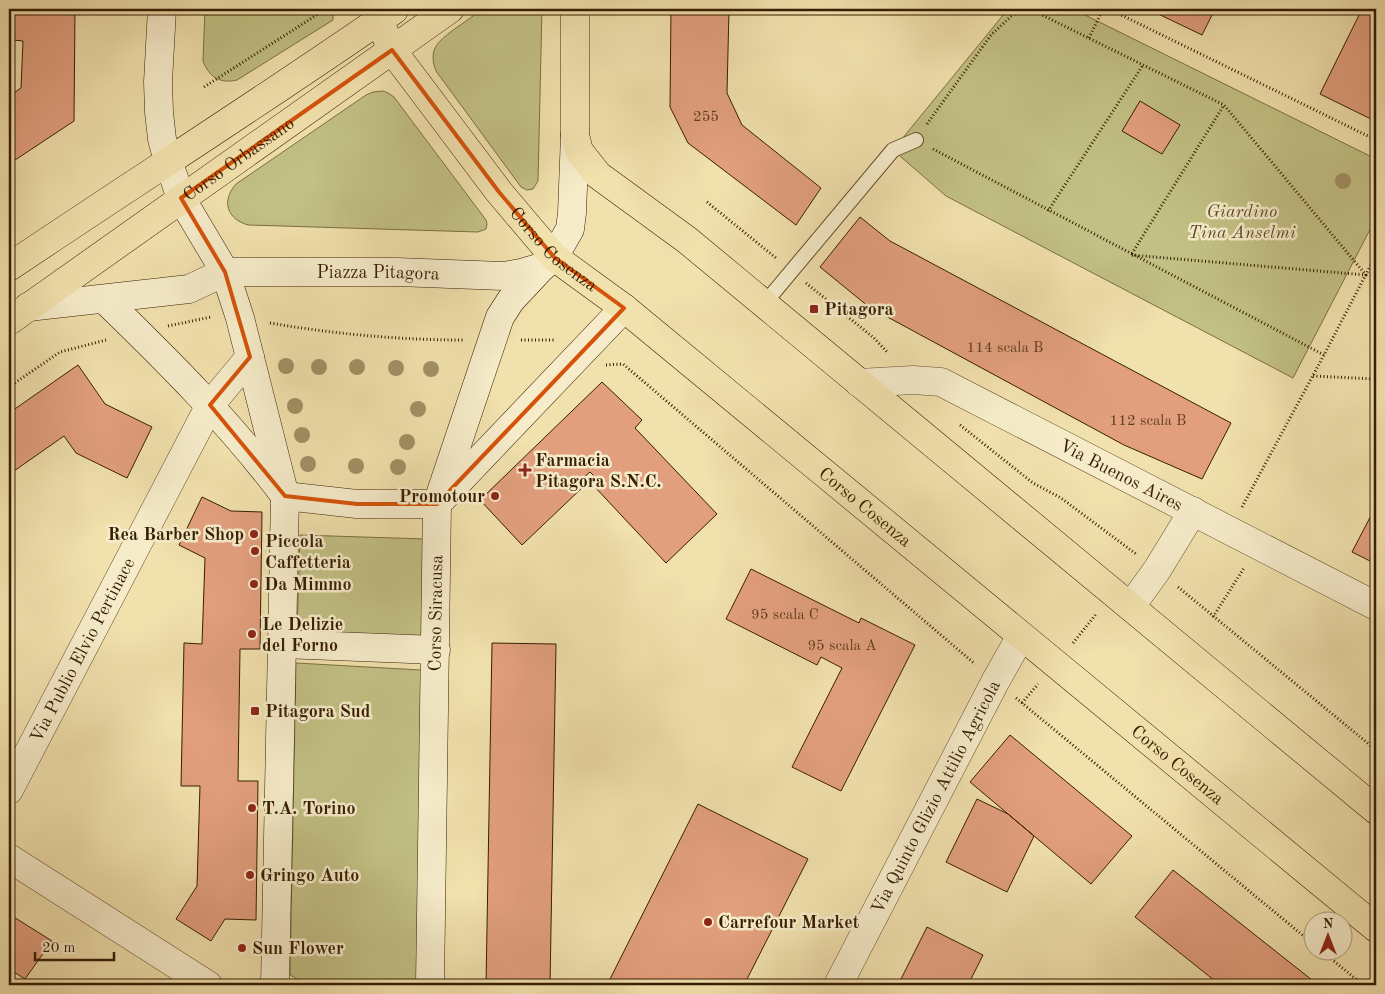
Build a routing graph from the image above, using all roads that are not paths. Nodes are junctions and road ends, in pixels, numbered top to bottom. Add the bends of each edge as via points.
1 (162, 9) edge
2 (450, 9) edge
3 (575, 9) edge
4 (384, 12) edge
5 (392, 50) junction
6 (575, 136) junction
7 (916, 140) road end
8 (168, 161) junction
9 (181, 198) junction
10 (548, 262) junction
11 (9, 267) edge
12 (225, 272) junction
13 (105, 300) junction
14 (764, 304) junction
15 (624, 308) junction
16 (18, 314) edge
17 (250, 356) junction
18 (859, 383) junction
19 (210, 405) junction
20 (286, 496) junction
21 (437, 504) junction
22 (1194, 511) junction
23 (1122, 599) junction
24 (1376, 606) edge
25 (1022, 636) junction
26 (282, 644) junction
27 (436, 650) junction
28 (9, 790) edge
29 (1376, 810) edge
30 (9, 858) edge
31 (1376, 928) edge
32 (208, 985) edge
33 (275, 985) edge
34 (430, 985) edge
35 (838, 985) edge

1 - 8 street via 159,112
2 - 5 main road, Corso Orbassano
3 - 6 main road
4 - 5 main road
4 - 8 main road, Corso Orbassano via 251,107
5 - 9 main road, Corso Orbassano
5 - 10 main road, Corso Cosenza
6 - 10 street via 570,229
6 - 14 main road via 579,151 598,175 678,233
7 - 14 lane via 893,150
8 - 9 street
8 - 11 main road, Corso Orbassano
9 - 12 street
9 - 16 main road, Corso Orbassano
10 - 12 street, Piazza Pitagora via 503,276 407,272
10 - 15 main road, Corso Cosenza
10 - 21 street, Corso Siracusa via 511,300 500,317
12 - 13 street, Corso Orbassano via 189,289
12 - 17 street
13 - 16 street, Corso Orbassano
13 - 19 street
14 - 18 main road
15 - 21 street
15 - 25 main road, Corso Cosenza
17 - 19 street
17 - 20 street
18 - 22 street, Via Buenos Aires via 941,382
18 - 23 main road
19 - 20 street
19 - 28 street, Via Publio Elvio Pertinace
20 - 21 street via 357,504
20 - 26 street
21 - 27 street, Corso Siracusa
22 - 23 street via 1157,570
22 - 24 street, Via Buenos Aires
23 - 29 main road
25 - 31 main road, Corso Cosenza
25 - 35 street, Via Quinto Glizio Attilio Agricola
26 - 27 street
26 - 33 street
27 - 34 street, Corso Siracusa
30 - 32 street

